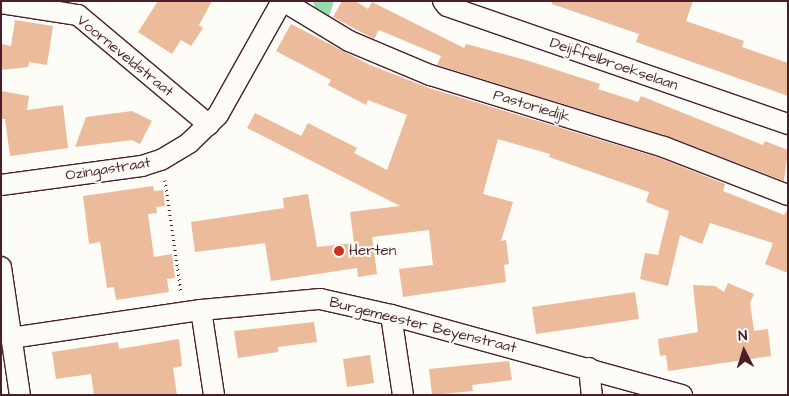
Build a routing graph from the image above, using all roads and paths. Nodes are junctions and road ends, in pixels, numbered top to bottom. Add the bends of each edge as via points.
1 (282, 1) edge
2 (443, 1) edge
3 (1, 3) edge
4 (788, 124) edge
5 (209, 125) junction
6 (162, 160) junction
7 (1, 185) edge
8 (788, 195) edge
9 (1, 267) edge
10 (193, 312) junction
11 (391, 315) junction
12 (11, 338) junction
13 (588, 368) junction
14 (20, 395) edge
15 (214, 395) edge
16 (402, 395) edge
17 (592, 395) edge
18 (682, 395) edge

1 - 5 street, Ozingastraat via 218,116
1 - 8 street, Pastoriedijk via 349,41 430,75 664,147
2 - 4 street, Deijffelbroekselaan via 447,6
3 - 5 street, Voorneveldstraat via 78,15
5 - 6 street, Ozingastraat
6 - 7 street, Ozingastraat via 142,166
6 - 10 path
9 - 12 street
10 - 11 street, Burgemeester Beyenstraat via 320,299
10 - 12 street, Burgemeester Beyenstraat
10 - 15 street
11 - 13 street, Burgemeester Beyenstraat
11 - 16 street
12 - 14 street
13 - 17 street
13 - 18 street, Burgemeester Beyenstraat

